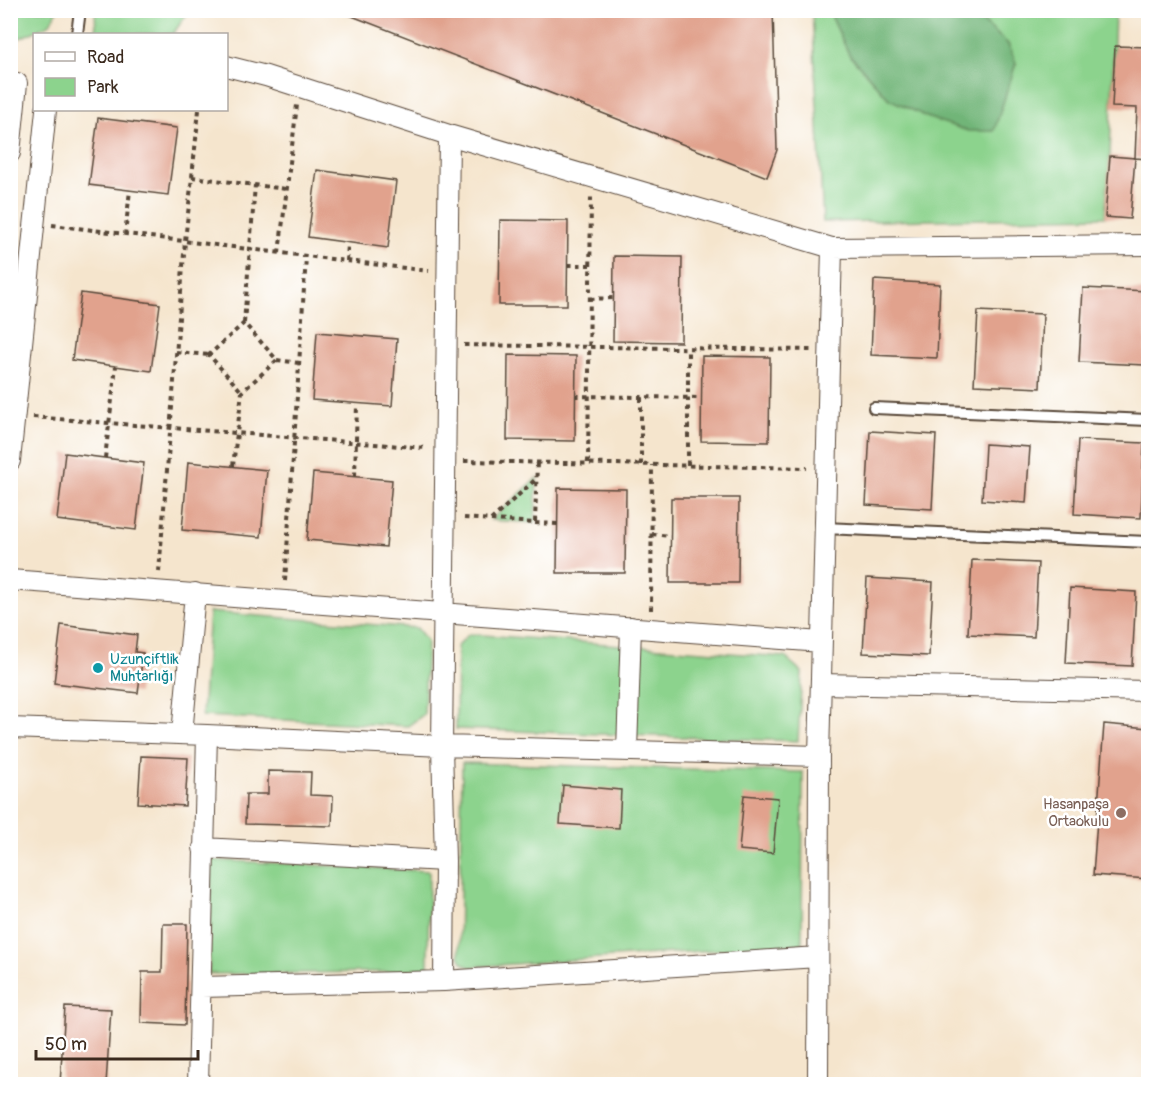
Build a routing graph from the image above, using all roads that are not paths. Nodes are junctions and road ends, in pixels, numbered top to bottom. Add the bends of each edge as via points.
1 (80, 10) edge
2 (77, 33) edge
3 (228, 67) edge
4 (21, 82) edge
5 (46, 111) edge
6 (449, 135) junction
7 (10, 153) edge
8 (1149, 245) edge
9 (832, 249) junction
10 (874, 408) dead end
11 (1149, 420) edge
12 (10, 462) edge
13 (824, 528) junction
14 (1149, 542) edge
15 (10, 580) edge
16 (195, 593) junction
17 (443, 612) junction
18 (641, 628) junction
19 (821, 642) junction
20 (821, 684) junction
21 (1149, 691) edge
22 (10, 728) edge
23 (182, 734) junction
24 (207, 735) junction
25 (442, 746) junction
26 (627, 751) junction
27 (819, 756) junction
28 (203, 848) junction
29 (445, 861) junction
30 (818, 957) junction
31 (444, 981) junction
32 (201, 987) junction
33 (198, 1084) edge
34 (818, 1084) edge

1 - 2 lane
3 - 6 street
4 - 7 street
5 - 12 street
6 - 9 street
6 - 17 street
8 - 9 street
9 - 13 street
10 - 11 lane
13 - 14 lane
13 - 19 street
15 - 16 street
16 - 17 street
16 - 23 street
17 - 18 street
17 - 25 street
18 - 19 street
18 - 26 street
19 - 20 street
20 - 21 street
20 - 27 street
22 - 23 street
23 - 24 street
24 - 25 street
24 - 28 street
25 - 26 street
25 - 29 street
26 - 27 street
27 - 30 street
28 - 29 street
28 - 32 street
29 - 31 street
30 - 31 street
30 - 34 street
31 - 32 street
32 - 33 street

